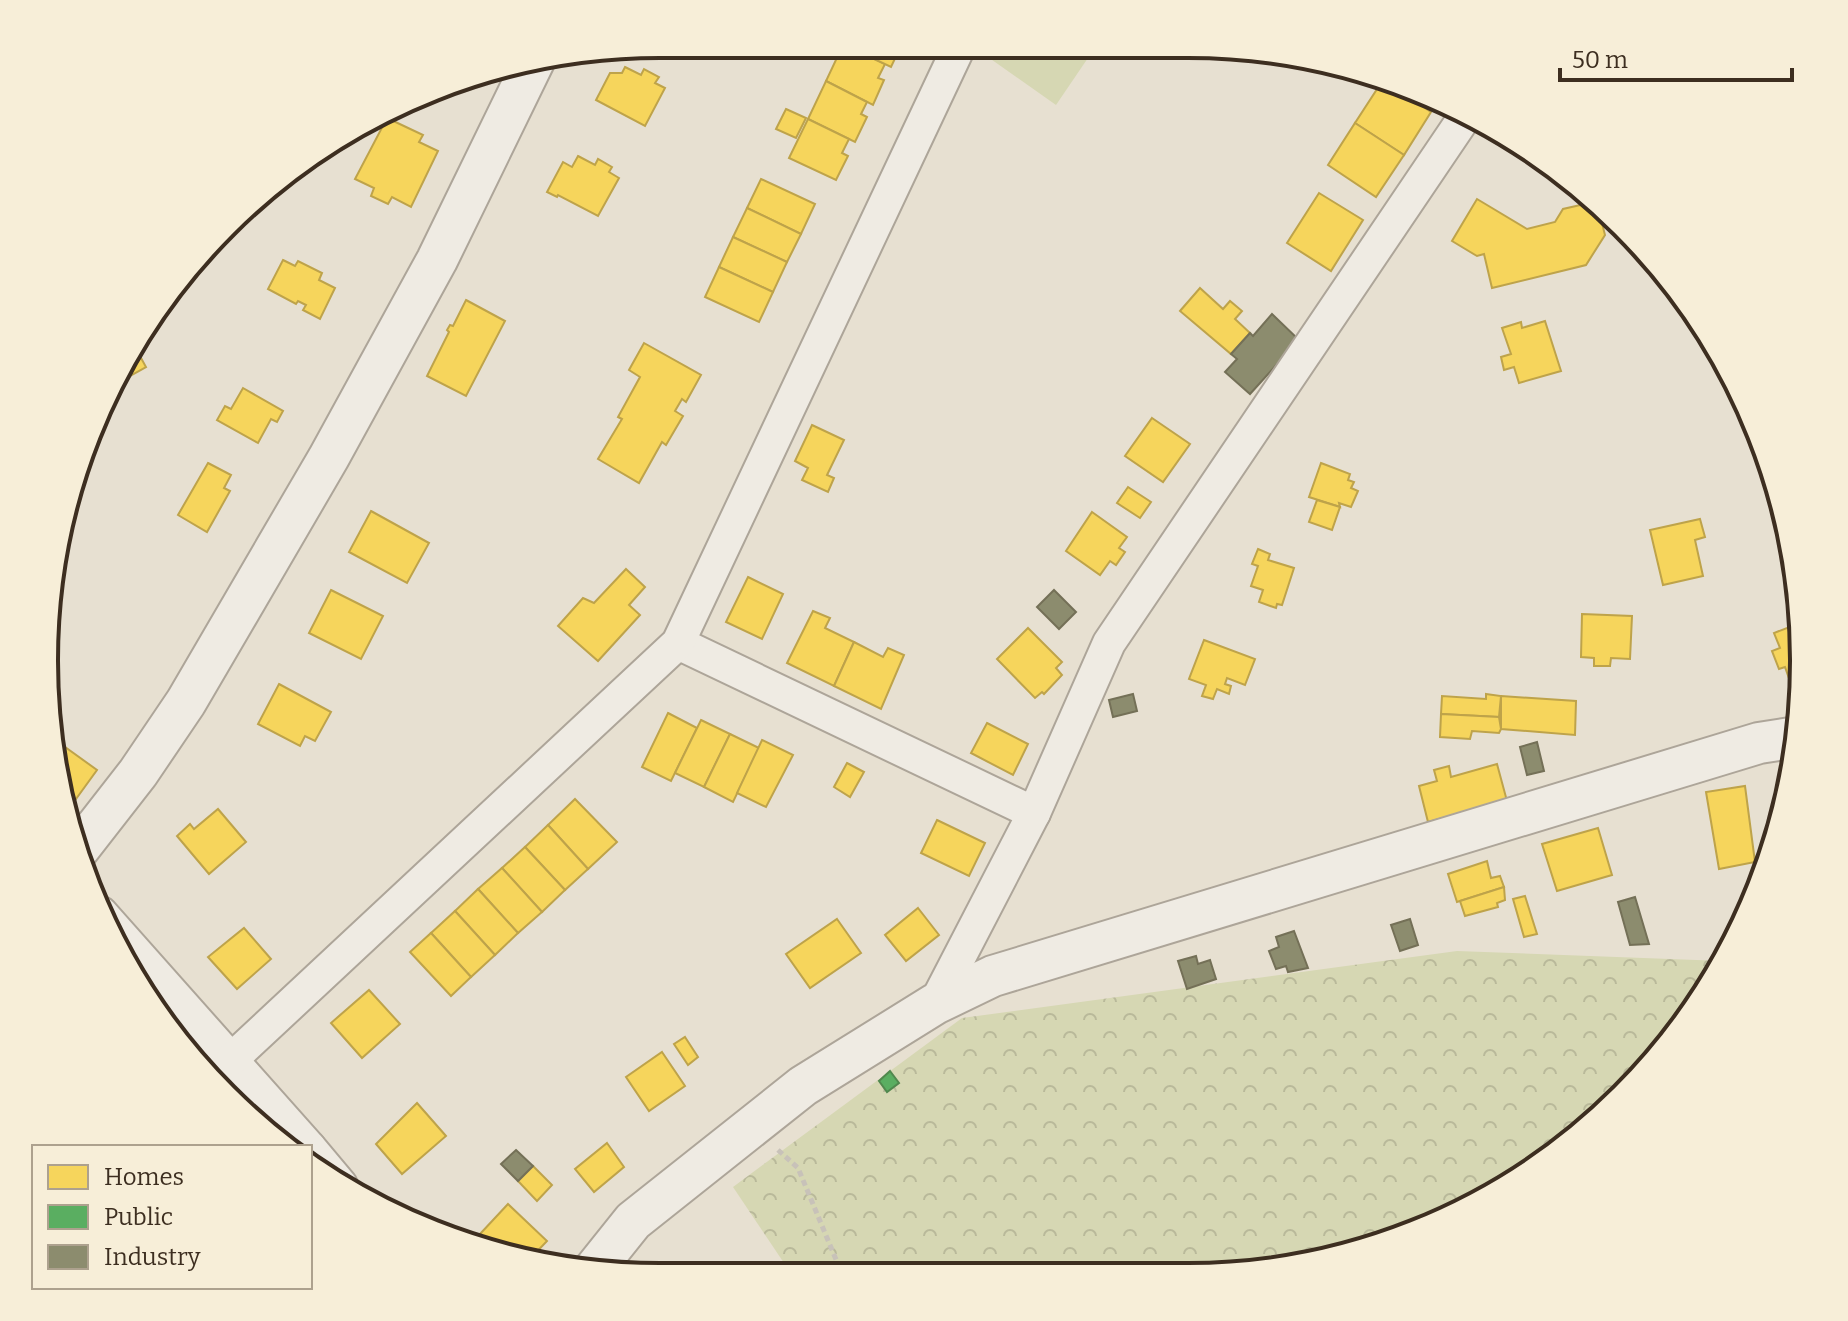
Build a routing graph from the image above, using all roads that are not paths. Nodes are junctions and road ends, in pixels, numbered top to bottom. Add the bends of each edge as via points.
1 (954, 58) edge
2 (528, 74) edge
3 (1460, 123) edge
4 (678, 643) junction
5 (1785, 739) edge
6 (1034, 813) junction
7 (86, 840) edge
8 (129, 944) edge
9 (935, 1004) junction
10 (233, 1058) junction
11 (307, 1145) edge
12 (602, 1260) edge

1 - 4 street
2 - 7 street via 437,260 321,470 186,702
3 - 6 street via 1109,643
4 - 6 street
4 - 10 street
5 - 9 street via 1008,972
6 - 9 street
8 - 10 street
9 - 12 street via 803,1086 751,1125 633,1221
10 - 11 street

